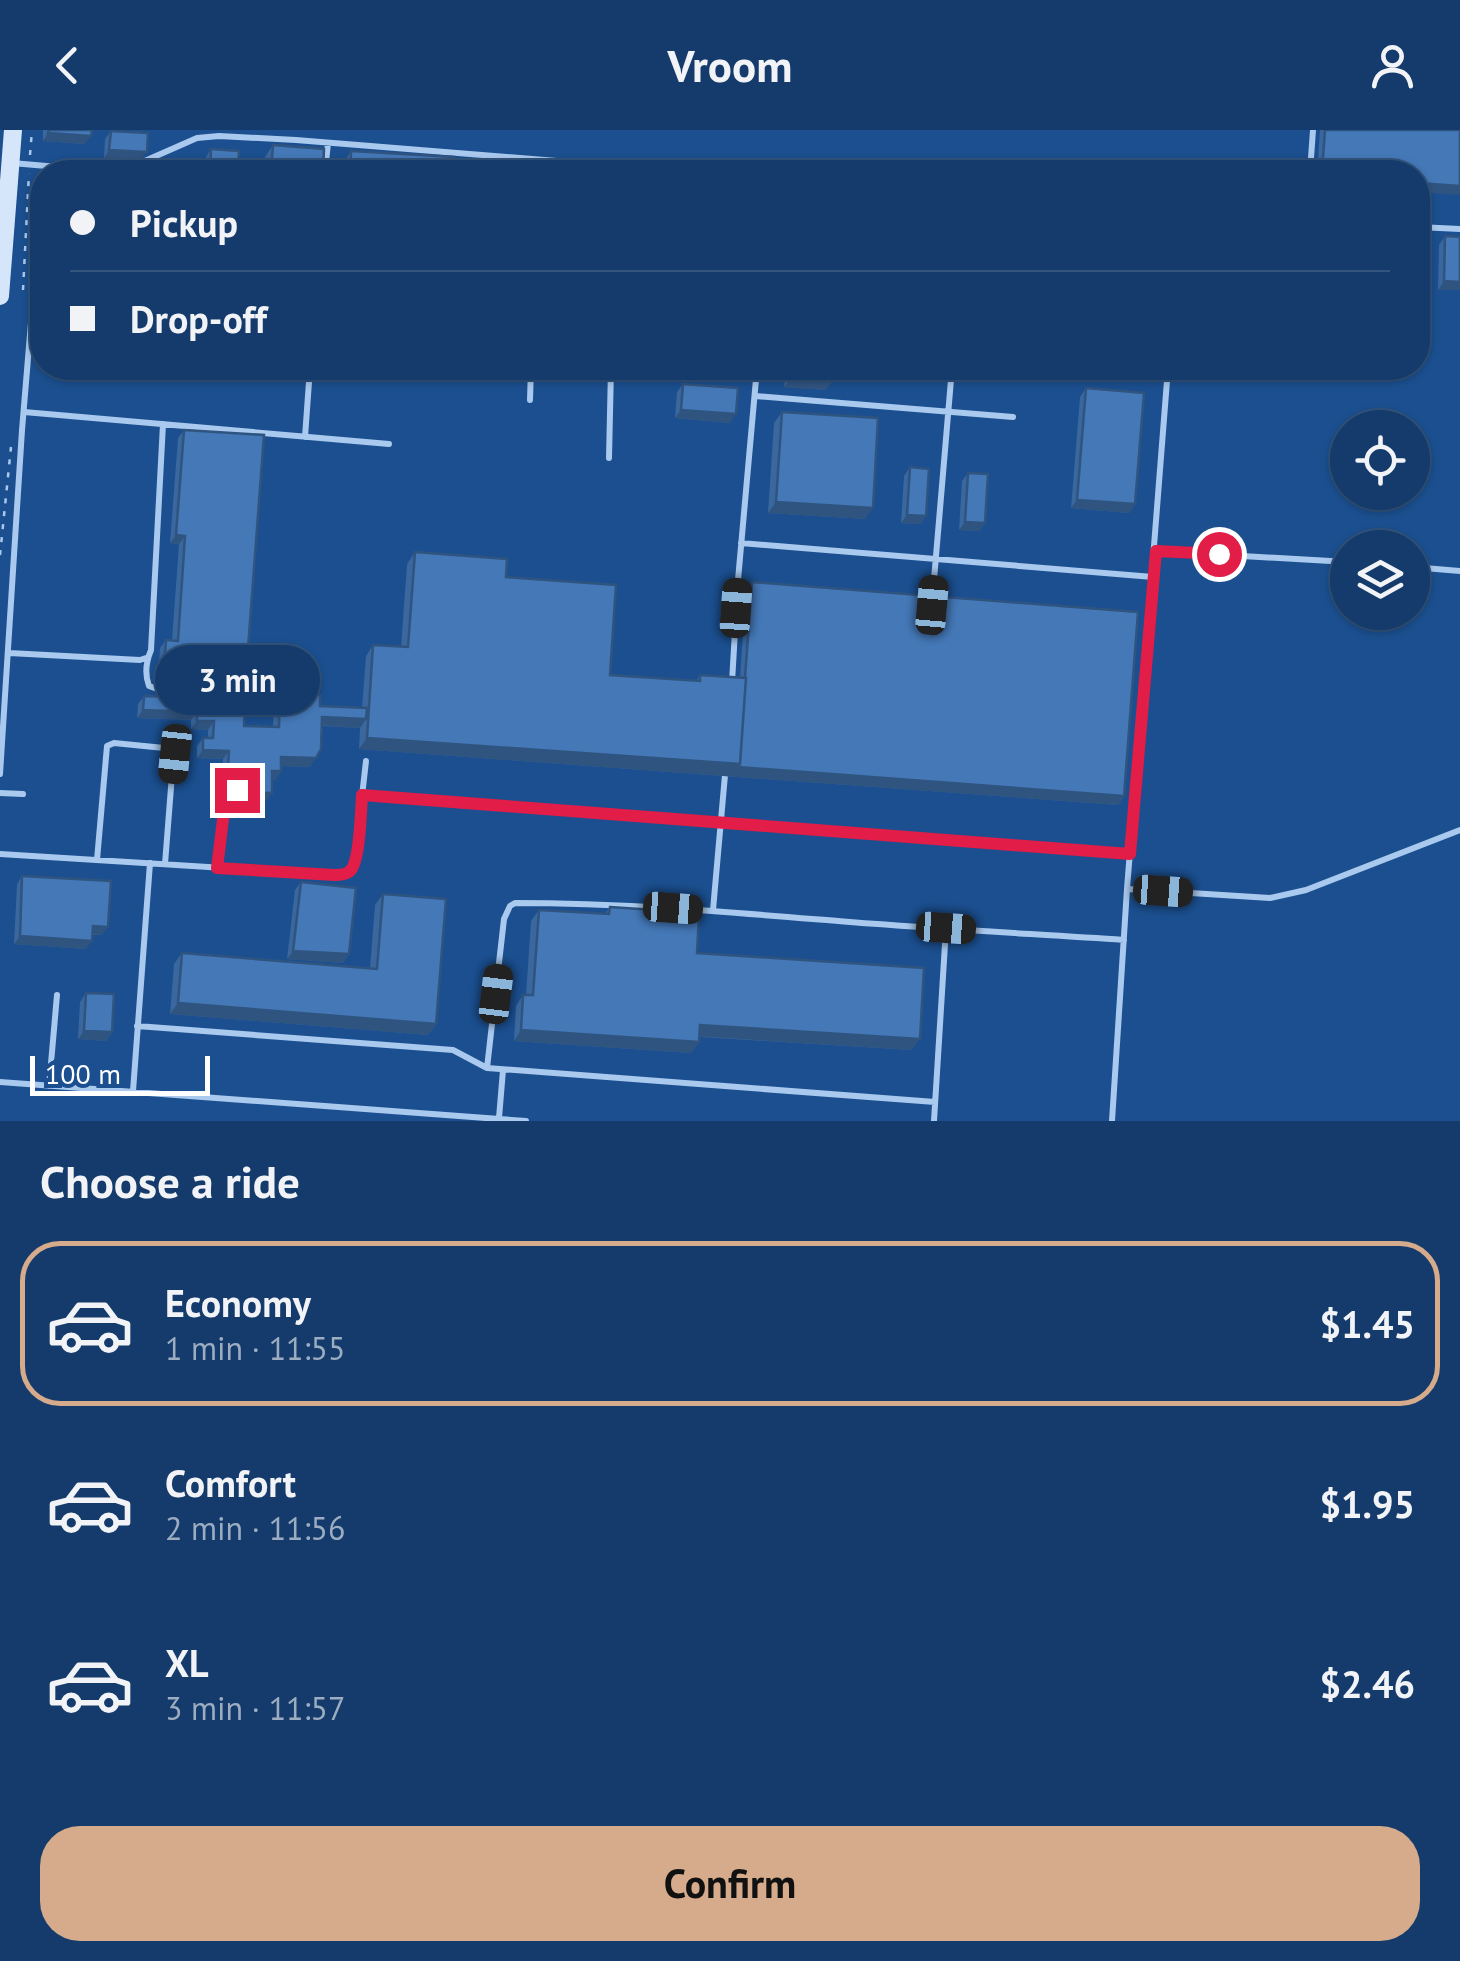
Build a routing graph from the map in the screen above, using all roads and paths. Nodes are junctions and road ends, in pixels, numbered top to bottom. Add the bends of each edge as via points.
1 (13, 130) edge
2 (32, 130) edge
3 (1314, 130) edge
4 (328, 143) junction
5 (147, 160) edge
6 (326, 160) edge
7 (541, 160) edge
8 (1311, 160) edge
9 (20, 164) junction
10 (30, 166) edge
11 (1430, 228) edge
12 (1460, 229) edge
13 (24, 290) dead end
14 (0, 296) edge
15 (30, 338) edge
16 (309, 380) edge
17 (531, 380) edge
18 (610, 380) edge
19 (756, 380) edge
20 (951, 380) edge
21 (1167, 380) edge
22 (754, 396) junction
23 (530, 400) dead end
24 (24, 412) junction
25 (948, 412) junction
26 (1013, 417) dead end
27 (162, 424) junction
28 (305, 437) junction
29 (389, 444) dead end
30 (609, 458) dead end
31 (741, 543) junction
32 (1156, 551) junction
33 (936, 558) junction
34 (1330, 561) edge
35 (1430, 568) edge
36 (1460, 571) edge
37 (1153, 577) junction
38 (932, 605) edge
39 (9, 653) junction
40 (146, 658) junction
41 (732, 689) edge
42 (266, 699) dead end
43 (2, 728) edge
44 (366, 762) dead end
45 (0, 764) edge
46 (0, 774) edge
47 (725, 775) edge
48 (240, 789) edge
49 (0, 793) edge
50 (23, 794) dead end
51 (362, 795) junction
52 (722, 821) junction
53 (1460, 830) edge
54 (0, 854) edge
55 (1130, 854) junction
56 (98, 860) junction
57 (150, 863) junction
58 (165, 864) junction
59 (217, 868) junction
60 (1128, 889) junction
61 (713, 910) junction
62 (946, 928) junction
63 (1124, 940) junction
64 (57, 995) dead end
65 (137, 1026) junction
66 (487, 1068) junction
67 (503, 1070) junction
68 (0, 1082) edge
69 (50, 1086) junction
70 (132, 1092) junction
71 (935, 1102) junction
72 (499, 1118) junction
73 (526, 1121) edge
74 (934, 1121) edge
75 (1112, 1121) edge

1 - 9 street
2 - 9 path
3 - 8 lane
4 - 5 lane via 218,136
4 - 6 lane
4 - 7 lane
9 - 10 lane
9 - 13 path
9 - 14 street
11 - 12 lane
15 - 24 lane
16 - 28 lane
17 - 23 lane
18 - 30 lane
19 - 22 lane
20 - 25 lane
21 - 32 lane
22 - 25 lane
22 - 31 lane
24 - 27 lane
24 - 39 lane
25 - 26 lane
25 - 33 lane
27 - 28 lane
27 - 40 lane
28 - 29 lane
31 - 33 lane
31 - 41 lane
32 - 34 lane
32 - 37 lane
33 - 37 lane
33 - 38 lane
35 - 36 lane
37 - 55 lane
39 - 40 lane
39 - 43 lane
40 - 42 lane via 146,679 160,690
43 - 45 lane
44 - 51 lane
45 - 46 lane
47 - 52 lane
48 - 59 lane via 226,795
49 - 50 lane
51 - 52 lane
51 - 59 lane via 356,858 347,874
52 - 55 lane
52 - 61 lane
53 - 60 lane via 1270,898
54 - 56 lane
55 - 60 lane
56 - 57 lane
56 - 58 lane via 107,746 114,743 174,749
57 - 58 lane
57 - 65 lane
58 - 59 lane
60 - 63 lane
61 - 62 lane
61 - 66 lane via 510,906
62 - 63 lane
62 - 71 lane
63 - 75 lane
64 - 69 lane
65 - 66 lane via 454,1050
65 - 70 lane
66 - 67 lane
67 - 71 lane
67 - 72 lane
68 - 69 lane
69 - 70 lane
70 - 72 lane
71 - 74 lane
72 - 73 lane

